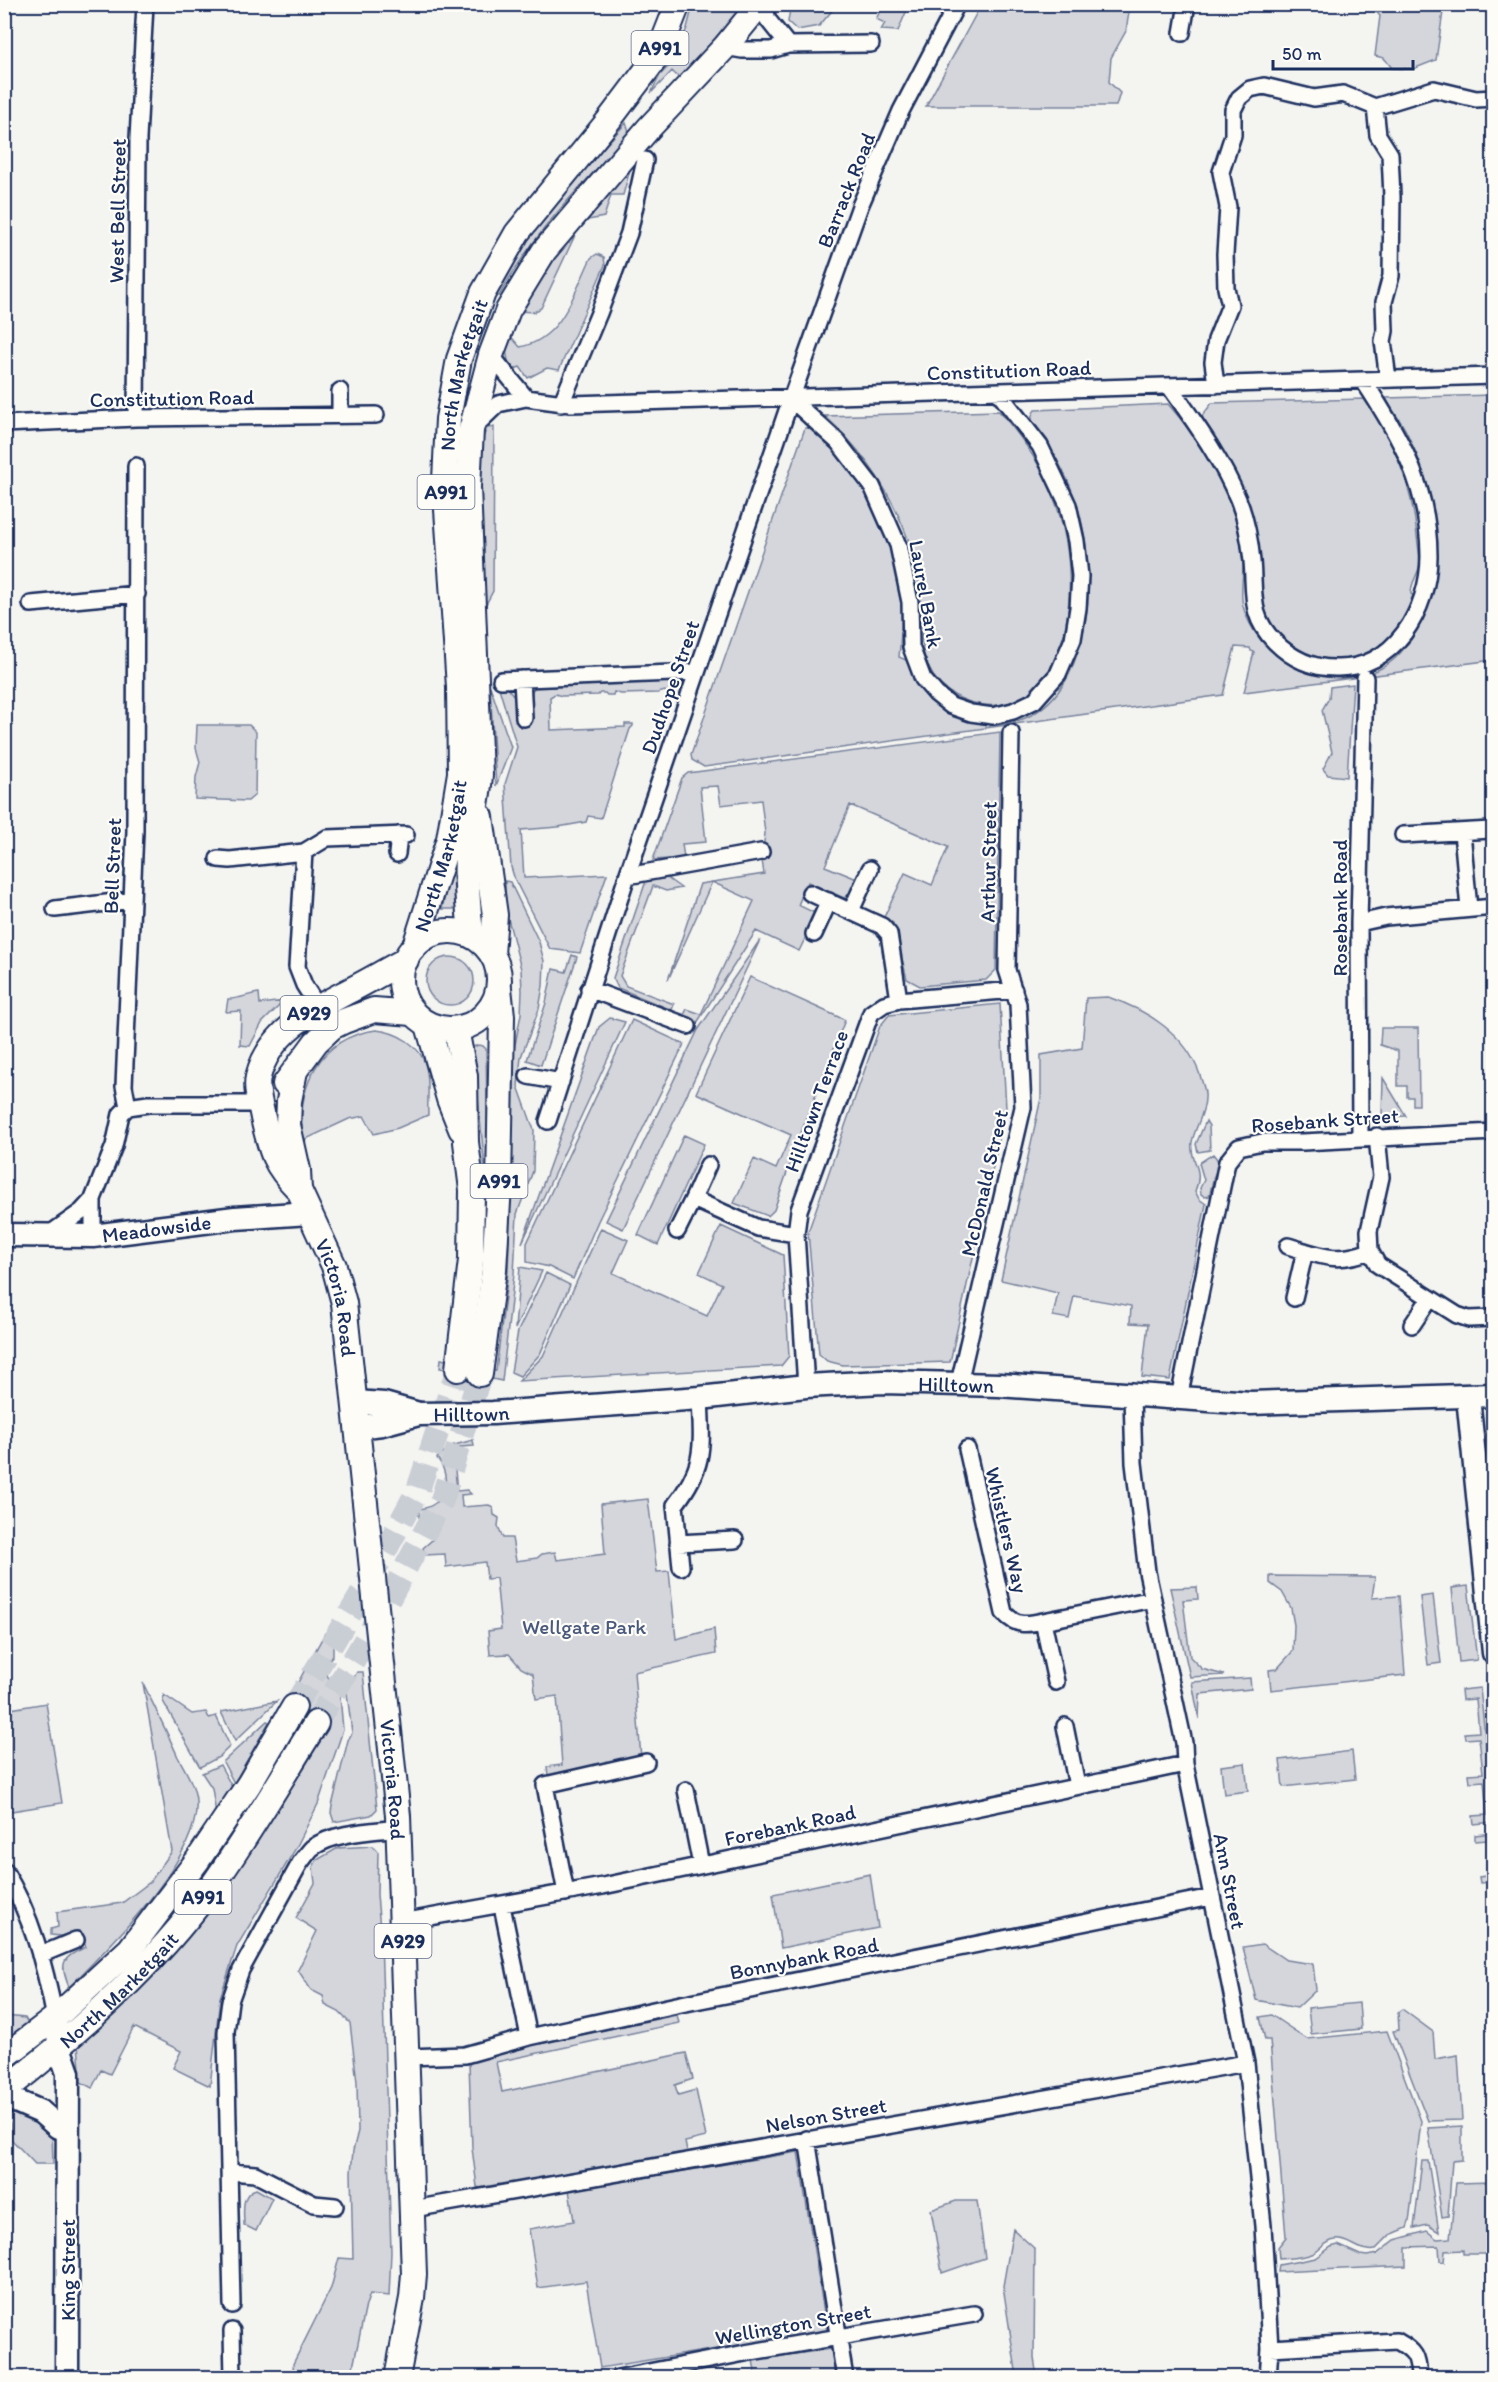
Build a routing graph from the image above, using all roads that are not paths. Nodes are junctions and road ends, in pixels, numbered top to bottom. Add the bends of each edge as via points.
1 (145, 4) edge
2 (678, 4) edge
3 (762, 4) edge
4 (957, 4) edge
5 (1187, 4) edge
6 (1182, 33) dead end
7 (788, 45) junction
8 (872, 45) dead end
9 (725, 47) junction
10 (1494, 98) edge
11 (1375, 107) junction
12 (645, 160) dead end
13 (491, 355) junction
14 (1494, 376) edge
15 (1388, 379) junction
16 (1363, 380) junction
17 (1216, 385) junction
18 (1170, 387) junction
19 (340, 391) dead end
20 (998, 392) junction
21 (526, 398) junction
22 (791, 399) junction
23 (561, 404) junction
24 (340, 415) junction
25 (376, 415) dead end
26 (136, 418) junction
27 (4, 424) edge
28 (471, 430) junction
29 (136, 466) dead end
30 (137, 594) junction
31 (31, 604) dead end
32 (697, 672) junction
33 (1365, 678) dead end
34 (522, 679) junction
35 (501, 680) dead end
36 (524, 718) dead end
37 (1011, 733) dead end
38 (478, 801) junction
39 (1491, 830) dead end
40 (1462, 832) junction
41 (1403, 835) dead end
42 (304, 852) junction
43 (761, 852) dead end
44 (397, 854) dead end
45 (218, 859) dead end
46 (870, 869) dead end
47 (627, 876) junction
48 (810, 893) dead end
49 (132, 900) junction
50 (829, 901) junction
51 (1494, 907) edge
52 (55, 909) dead end
53 (1469, 909) junction
54 (851, 911) junction
55 (1359, 923) junction
56 (814, 934) dead end
57 (471, 935) junction
58 (410, 953) junction
59 (492, 954) junction
60 (499, 988) junction
61 (589, 989) junction
62 (1014, 990) junction
63 (899, 1000) junction
64 (318, 1007) junction
65 (421, 1018) junction
66 (688, 1026) dead end
67 (456, 1029) junction
68 (296, 1071) junction
69 (528, 1076) dead end
70 (561, 1082) junction
71 (260, 1104) junction
72 (128, 1107) junction
73 (548, 1121) dead end
74 (1494, 1132) edge
75 (1377, 1136) junction
76 (1360, 1138) junction
77 (466, 1142) junction
78 (708, 1165) dead end
79 (299, 1190) junction
80 (693, 1198) junction
81 (93, 1199) junction
82 (309, 1213) junction
83 (677, 1231) dead end
84 (796, 1234) junction
85 (4, 1235) edge
86 (93, 1236) junction
87 (46, 1237) junction
88 (1288, 1246) dead end
89 (1305, 1251) junction
90 (1370, 1251) junction
91 (1294, 1298) dead end
92 (1430, 1298) junction
93 (1494, 1318) edge
94 (1412, 1325) dead end
95 (959, 1383) junction
96 (806, 1386) junction
97 (1494, 1395) edge
98 (1132, 1396) junction
99 (1468, 1397) junction
100 (700, 1398) junction
101 (1179, 1398) junction
102 (355, 1402) junction
103 (418, 1414) junction
104 (357, 1427) junction
105 (967, 1449) dead end
106 (735, 1540) dead end
107 (678, 1544) junction
108 (681, 1567) dead end
109 (1153, 1599) junction
110 (1491, 1600) edge
111 (1043, 1621) junction
112 (1494, 1653) edge
113 (1056, 1682) dead end
114 (294, 1707) tunnel mouth
115 (316, 1723) tunnel mouth
116 (1065, 1726) dead end
117 (646, 1762) dead end
118 (1185, 1764) junction
119 (1077, 1786) junction
120 (686, 1790) dead end
121 (399, 1828) junction
122 (701, 1865) junction
123 (4, 1870) edge
124 (567, 1893) junction
125 (1211, 1897) junction
126 (502, 1905) junction
127 (402, 1922) junction
128 (76, 1940) dead end
129 (40, 1955) junction
130 (55, 2018) junction
131 (529, 2037) junction
132 (60, 2050) junction
133 (4, 2057) edge
134 (407, 2057) junction
135 (1246, 2063) junction
136 (4, 2091) edge
137 (4, 2096) edge
138 (58, 2127) junction
139 (807, 2139) junction
140 (67, 2163) junction
141 (230, 2172) junction
142 (334, 2206) dead end
143 (413, 2209) junction
144 (232, 2305) dead end
145 (974, 2314) dead end
146 (232, 2331) dead end
147 (840, 2337) junction
148 (1270, 2348) junction
149 (67, 2378) edge
150 (233, 2378) edge
151 (397, 2378) edge
152 (618, 2378) edge
153 (845, 2378) edge
154 (1268, 2378) edge
155 (1419, 2378) edge

1 - 26 street, West Bell Street via 138,139
2 - 58 main road, North Marketgait / A991 via 658,55 517,233 483,293 459,359 448,419 445,480 459,687 460,773 449,839
3 - 7 street via 768,20
3 - 9 main road, North Marketgait / A991
4 - 22 street, Barrack Road via 901,111 860,206
5 - 6 street
7 - 8 street
7 - 9 street via 771,50
9 - 13 main road, North Marketgait / A991 via 648,129 544,251 508,310
10 - 11 street via 1476,99 1434,89
11 - 15 street via 1378,135 1390,154 1391,276 1384,302 1383,341
11 - 17 street via 1343,94 1314,98 1264,86 1250,89 1239,98 1221,172 1228,207 1225,254 1230,305 1216,340
12 - 23 street via 629,233
13 - 21 street
13 - 28 main road, North Marketgait / A991
14 - 15 street, Constitution Road
15 - 16 street, Constitution Road
16 - 17 street, Constitution Road
16 - 18 street via 1407,452 1420,492 1429,556 1427,584 1419,607 1396,644 1382,657 1348,669 1318,668 1302,662 1264,630 1252,600 1252,564 1239,500 1211,445
17 - 18 street, Constitution Road
18 - 20 street, Constitution Road
19 - 24 street
20 - 22 street, Constitution Road
20 - 22 street, Laurel Bank via 1040,446 1068,505 1080,576 1073,639 1058,674 1034,701 993,716 951,706 923,679 910,648 910,602 898,545 872,486 838,442
21 - 23 street, Constitution Road
21 - 28 street, Constitution Road via 498,404
22 - 23 street, Constitution Road
22 - 32 street, Dudhope Street
24 - 25 street, Constitution Road
24 - 26 street, Constitution Road
26 - 27 street, Constitution Road
28 - 38 main road, North Marketgait / A991 via 468,487 480,751
29 - 30 street, Bell Street
30 - 31 street
30 - 49 street, Bell Street
32 - 34 street
32 - 47 street, Dudhope Street
33 - 55 street, Rosebank Road
34 - 35 street
34 - 36 street
37 - 62 street, Arthur Street via 1007,970
38 - 57 main road, North Marketgait / A991 via 467,860
38 - 59 main road, North Marketgait / A991 via 495,915
39 - 40 street
40 - 41 street
40 - 53 street
42 - 44 street via 327,838 403,835
42 - 45 street
42 - 64 street via 297,968
43 - 47 street
46 - 54 street
47 - 61 street, Dudhope Street
48 - 50 street
49 - 52 street
49 - 72 street, Bell Street via 124,1086
50 - 54 street
50 - 56 street
51 - 53 street
53 - 55 street
54 - 63 street via 882,926 889,934
55 - 76 street, Rosebank Road
57 - 58 main road via 444,931 428,936
57 - 59 main road
58 - 64 main road, A929
58 - 65 main road, A991 via 401,974 402,989 406,1002
59 - 60 main road, A991 via 498,968
60 - 67 main road via 486,1015
60 - 77 main road, A991 via 502,1016 494,1270 469,1371 472,1190
61 - 66 street
61 - 70 street, Dudhope Street
62 - 63 street, Hilltown Terrace
62 - 95 street, McDonald Street via 1023,1107
63 - 84 street, Hilltown Terrace via 871,1013 799,1210
64 - 71 main road, A929 via 291,1026 272,1047 258,1078
65 - 67 main road via 447,1030
65 - 68 main road, A929 via 374,1010 344,1021 316,1042
65 - 77 main road
67 - 77 main road, A991 via 465,1076
68 - 71 main road via 274,1097
68 - 79 main road, Victoria Road / A929 via 288,1125
69 - 70 street
70 - 73 street, Dudhope Street
71 - 72 street
71 - 79 main road, Victoria Road / A929 via 270,1151 282,1173
72 - 81 street, Bell Street via 121,1114 114,1146
74 - 75 street, Rosebank Street
75 - 76 street, Rosebank Street
75 - 90 street via 1381,1178 1369,1231
76 - 101 street, Rosebank Street via 1262,1142 1239,1147 1227,1162
78 - 80 street
79 - 82 main road, Victoria Road / A929
80 - 83 street
80 - 84 street via 758,1228
81 - 86 street
81 - 87 street, Bell Street
82 - 86 street, Meadowside
82 - 102 main road, Victoria Road / A929 via 334,1266 344,1303
84 - 96 street, Hilltown Terrace
85 - 87 street, Meadowside
86 - 87 street, Meadowside
88 - 89 street
89 - 90 street via 1332,1259
89 - 91 street
90 - 92 street via 1378,1265
92 - 93 street via 1469,1319
92 - 94 street
95 - 96 street, Hilltown
95 - 98 street, Hilltown
96 - 100 street, Hilltown
97 - 99 street, Hilltown
98 - 101 street, Hilltown
98 - 109 street, Ann Street via 1134,1463
99 - 101 street, Hilltown via 1251,1403
99 - 110 street
100 - 103 street, Hilltown via 493,1413
100 - 107 street via 703,1447 699,1467 675,1505
102 - 103 street, Hilltown via 384,1404
102 - 104 main road, Victoria Road / A929
103 - 104 street, Hilltown
104 - 121 main road, Victoria Road / A929
105 - 111 street, Whistlers Way via 1004,1613 1013,1623
106 - 107 street
107 - 108 street
109 - 111 street
109 - 118 street, Ann Street via 1184,1743
110 - 112 street
111 - 113 street
114 - 130 main road, North Marketgait / A991 via 204,1851 129,1949
115 - 132 main road, North Marketgait / A991 via 209,1890 167,1942
116 - 119 street
117 - 124 street via 545,1785
118 - 119 street, Forebank Road
118 - 125 street, Ann Street
119 - 122 street, Forebank Road
120 - 122 street
121 - 127 main road, Victoria Road / A929
121 - 141 street via 354,1833 311,1849 241,1970 225,2032
122 - 124 street, Forebank Road
123 - 129 street, King Street
124 - 126 street, Forebank Road
125 - 131 street, Bonnybank Road
125 - 135 street, Ann Street
126 - 127 street, Forebank Road
126 - 131 street
127 - 134 main road, Victoria Road / A929
128 - 129 street
129 - 130 street, King Street
130 - 132 street, King Street
130 - 133 main road, North Marketgait / A991
131 - 134 street, Bonnybank Road via 465,2055
132 - 136 main road, North Marketgait / A991
132 - 138 street, King Street
132 - 140 street, King Street via 69,2073
134 - 143 main road, Victoria Road / A929
135 - 139 street, Nelson Street
135 - 148 street, Ann Street via 1263,2226
137 - 138 street via 41,2112
138 - 140 street, King Street
139 - 143 street, Nelson Street
139 - 147 street
140 - 149 street, King Street
141 - 142 street via 255,2174 314,2204
141 - 144 street
143 - 151 main road, Victoria Road / A929 via 412,2298
145 - 147 street, Wellington Street
146 - 150 street
147 - 152 street, Wellington Street
147 - 153 street
148 - 154 street, Ann Street
148 - 155 street via 1396,2341 1412,2350

